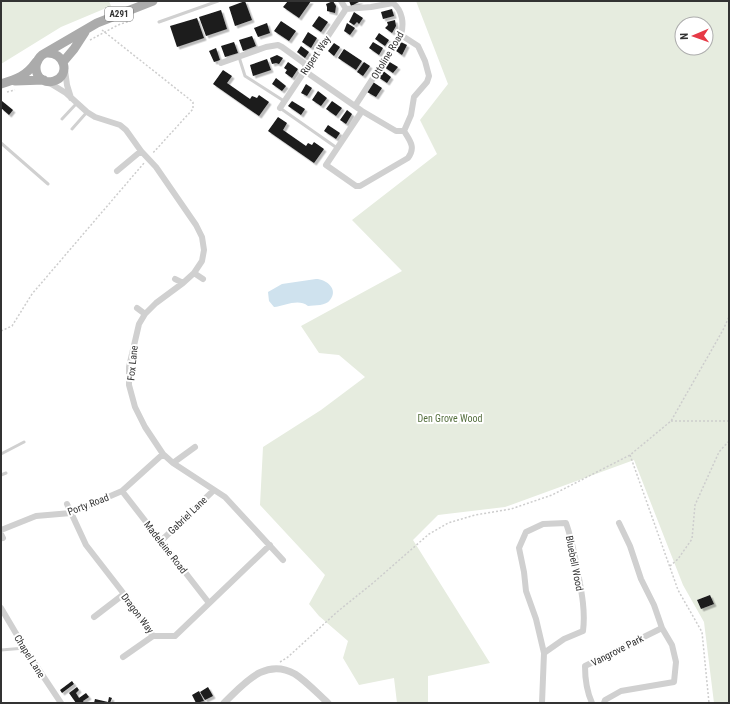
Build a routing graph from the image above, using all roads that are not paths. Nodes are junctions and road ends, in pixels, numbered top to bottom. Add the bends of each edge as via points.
1 (154, 1) edge
2 (218, 1) edge
3 (341, 1) edge
4 (394, 2) edge
5 (346, 9) junction
6 (159, 22) dead end
7 (87, 29) junction
8 (401, 35) junction
9 (43, 56) junction
10 (239, 57) junction
11 (63, 63) junction
12 (221, 63) dead end
13 (306, 68) junction
14 (12, 81) junction
15 (45, 81) junction
16 (1, 84) edge
17 (71, 98) junction
18 (284, 101) junction
19 (76, 104) junction
20 (355, 106) junction
21 (280, 108) joint
22 (362, 111) junction
23 (87, 112) junction
24 (62, 119) dead end
25 (72, 129) dead end
26 (404, 131) junction
27 (1, 143) edge
28 (337, 148) junction
29 (141, 150) junction
30 (117, 171) dead end
31 (48, 184) dead end
32 (194, 273) junction
33 (175, 279) dead end
34 (203, 279) dead end
35 (184, 283) junction
36 (137, 308) dead end
37 (145, 314) junction
38 (24, 442) dead end
39 (194, 447) dead end
40 (1, 454) edge
41 (162, 454) junction
42 (173, 463) junction
43 (6, 472) dead end
44 (1, 475) edge
45 (214, 490) junction
46 (122, 491) junction
47 (67, 504) dead end
48 (71, 513) junction
49 (619, 522) dead end
50 (1, 530) edge
51 (161, 541) junction
52 (270, 544) junction
53 (283, 560) dead end
54 (124, 594) junction
55 (209, 603) junction
56 (1, 608) edge
57 (94, 617) dead end
58 (662, 628) junction
59 (153, 636) junction
60 (25, 648) junction
61 (1, 650) edge
62 (544, 653) junction
63 (123, 657) dead end
64 (61, 703) edge
65 (224, 703) edge
66 (328, 703) edge
67 (542, 703) edge
68 (592, 703) edge
69 (604, 703) edge

1 - 7 main road, A291
2 - 6 lane
3 - 5 street
4 - 5 street, Ottoline Road
4 - 8 street, Ottoline Road via 404,26
5 - 13 street, Rupert Way
7 - 9 main road, A291
7 - 11 main road, A291
8 - 20 street, Ottoline Road
8 - 26 street via 418,46 429,76 414,97 411,115
9 - 11 main road via 50,53 58,55
9 - 14 main road, A291 via 29,72
9 - 15 main road via 35,66 37,75
10 - 12 street
10 - 13 street via 278,45 304,63
10 - 18 lane via 245,76
11 - 15 main road via 63,72 59,79
11 - 17 street, Fox Lane
13 - 18 street, Rupert Way
13 - 20 street via 310,74
14 - 15 main road, A291
14 - 16 main road, A291
15 - 17 street, Fox Lane
17 - 19 street, Fox Lane
18 - 21 street, Rupert Way
19 - 23 street, Fox Lane
19 - 24 lane
20 - 22 street
21 - 28 lane
22 - 26 street via 396,131
22 - 28 street
23 - 25 lane
23 - 29 street, Fox Lane via 120,125
26 - 28 street via 412,145 412,152 408,158 360,186 356,186 326,165
27 - 31 lane
29 - 30 street
29 - 32 street, Fox Lane via 156,167 202,237 202,261
32 - 34 street
32 - 35 street, Fox Lane
33 - 35 street
35 - 37 street, Fox Lane
36 - 37 street
37 - 41 street, Fox Lane via 134,340 129,385 135,407
38 - 40 lane
39 - 42 street
41 - 42 street, Fox Lane
41 - 46 street, Porty Road
42 - 45 street, Fox Lane
43 - 44 lane
45 - 51 street, Gabriel Lane
45 - 52 street, Fox Lane via 225,497
46 - 48 street, Porty Road
46 - 51 street, Madeleine Road
47 - 48 street, Dragon Way
48 - 50 street, Porty Road via 36,516
48 - 54 street, Dragon Way via 86,544
49 - 58 street
51 - 55 street, Madeleine Road
52 - 53 street, Fox Lane
52 - 55 street, Dragon Way
54 - 57 street
54 - 59 street, Dragon Way
55 - 59 street, Dragon Way via 175,636
56 - 60 street, Chapel Lane
58 - 68 street, Vangrove Park via 585,666
58 - 69 street via 672,645 676,662 674,682 621,691
59 - 63 street
60 - 61 lane
60 - 64 street, Chapel Lane
62 - 62 street, Bluebell Wood via 564,638 583,631 580,585 572,538 566,523 543,524 526,532 519,548 526,592
62 - 67 street, Bluebell Wood
65 - 66 street via 253,676 268,668 282,668 296,674

